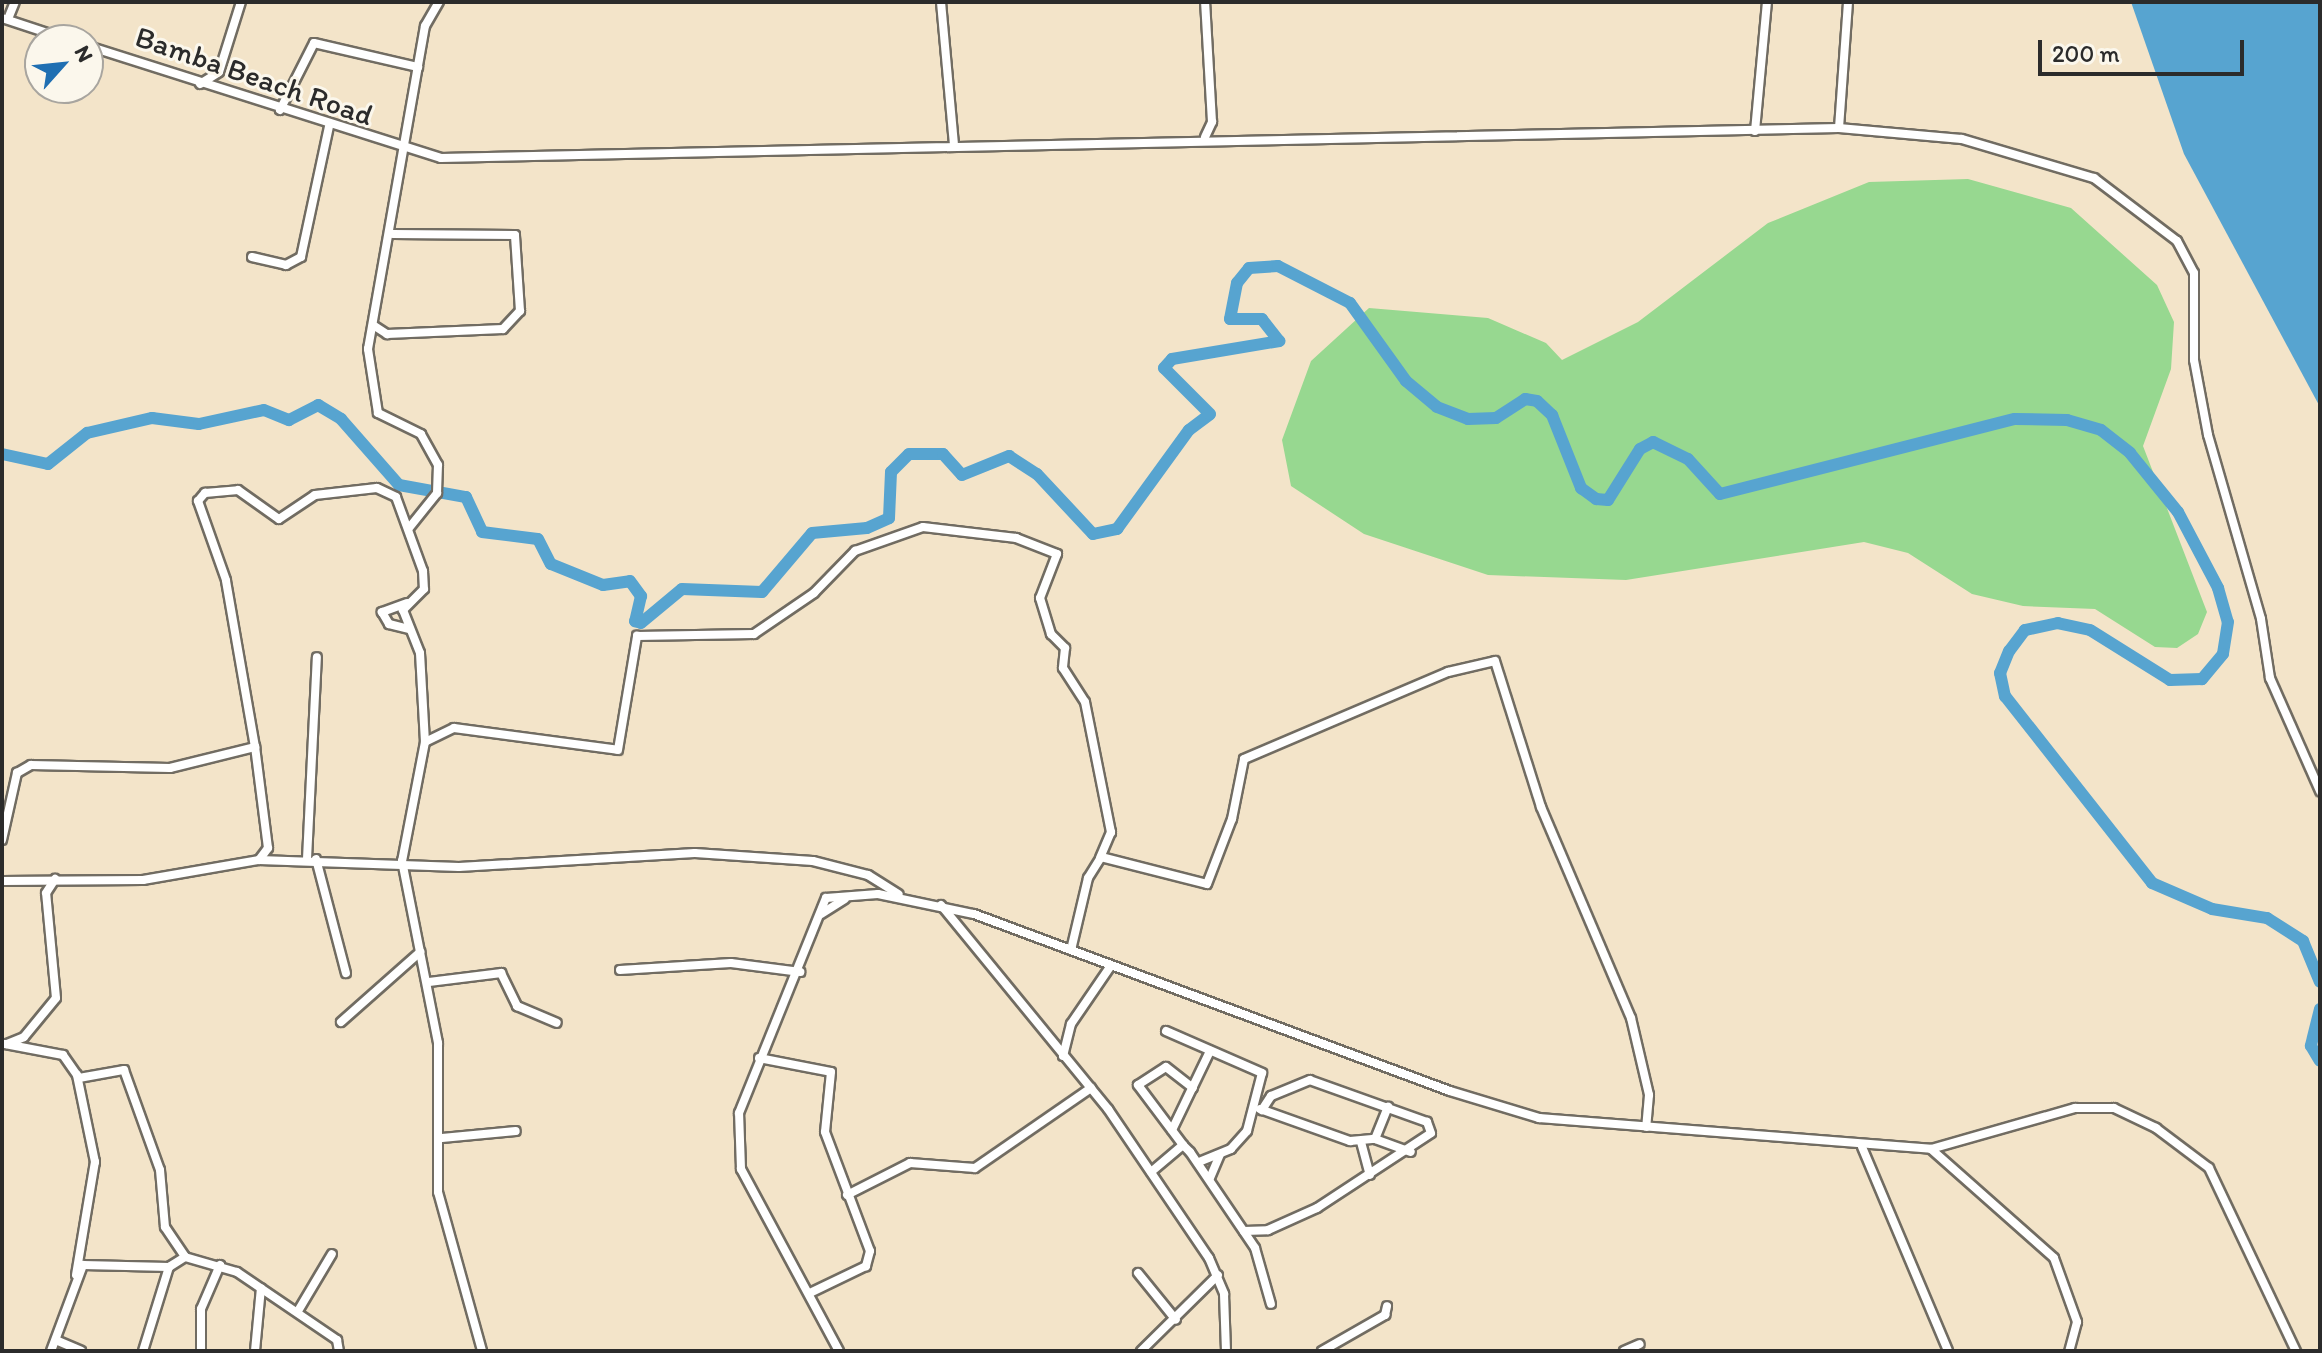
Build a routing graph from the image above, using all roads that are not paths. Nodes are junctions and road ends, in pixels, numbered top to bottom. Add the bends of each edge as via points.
1 (15, 2) edge
2 (241, 2) edge
3 (439, 2) edge
4 (941, 2) edge
5 (1205, 2) edge
6 (1767, 2) edge
7 (1848, 2) edge
8 (5, 18) edge
9 (24, 25) edge
10 (104, 51) edge
11 (418, 67) junction
12 (200, 84) junction
13 (280, 110) junction
14 (329, 126) junction
15 (1839, 128) junction
16 (1755, 131) junction
17 (1205, 137) junction
18 (954, 146) junction
19 (406, 151) junction
20 (393, 234) junction
21 (252, 257) dead end
22 (373, 325) junction
23 (409, 528) junction
24 (407, 603) junction
25 (409, 629) junction
26 (317, 657) dead end
27 (425, 742) junction
28 (255, 747) junction
29 (2320, 791) edge
30 (2, 840) edge
31 (1100, 858) junction
32 (311, 859) junction
33 (259, 860) junction
34 (402, 861) junction
35 (55, 879) junction
36 (2, 881) edge
37 (899, 895) junction
38 (941, 904) junction
39 (1068, 939) junction
40 (1057, 945) junction
41 (1071, 950) junction
42 (420, 952) junction
43 (1110, 967) junction
44 (620, 970) dead end
45 (800, 972) junction
46 (346, 973) dead end
47 (429, 982) junction
48 (341, 1022) dead end
49 (557, 1023) dead end
50 (1166, 1031) dead end
51 (4, 1044) edge
52 (1210, 1051) junction
53 (1064, 1057) junction
54 (759, 1058) junction
55 (77, 1075) junction
56 (1091, 1088) junction
57 (1193, 1088) junction
58 (1388, 1107) junction
59 (1260, 1109) junction
60 (1646, 1127) junction
61 (1172, 1130) junction
62 (516, 1131) dead end
63 (442, 1138) junction
64 (1375, 1139) junction
65 (1361, 1142) junction
66 (1183, 1145) junction
67 (1862, 1147) junction
68 (1877, 1147) junction
69 (1931, 1149) junction
70 (1411, 1152) junction
71 (1220, 1155) junction
72 (1869, 1156) junction
73 (1199, 1162) junction
74 (1151, 1172) junction
75 (1370, 1175) junction
76 (1210, 1178) junction
77 (847, 1195) junction
78 (1244, 1231) junction
79 (332, 1254) dead end
80 (185, 1257) junction
81 (220, 1265) junction
82 (169, 1267) junction
83 (1138, 1273) dead end
84 (76, 1275) junction
85 (1218, 1275) junction
86 (261, 1288) junction
87 (810, 1293) junction
88 (1271, 1304) dead end
89 (1387, 1306) dead end
90 (298, 1311) junction
91 (1176, 1320) junction
92 (58, 1341) junction
93 (1640, 1344) dead end
94 (1336, 1348) edge
95 (51, 1351) edge
96 (81, 1351) edge
97 (143, 1351) edge
98 (201, 1351) edge
99 (255, 1351) edge
100 (339, 1351) edge
101 (482, 1351) edge
102 (839, 1351) edge
103 (1141, 1351) edge
104 (1226, 1351) edge
105 (1322, 1351) edge
106 (1624, 1351) edge
107 (1948, 1351) edge
108 (2069, 1351) edge
109 (2296, 1351) edge

1 - 8 street
2 - 12 street via 219,72
3 - 11 street via 425,26
4 - 18 street
5 - 17 street via 1212,122
6 - 16 street
7 - 15 street
8 - 9 street
10 - 12 street, Bamba Beach Road
11 - 13 street via 314,43
11 - 19 street
12 - 13 street, Bamba Beach Road
13 - 14 street, Bamba Beach Road
14 - 19 street, Bamba Beach Road
14 - 21 street via 301,257 286,265
15 - 16 street, Bamba Beach Road
15 - 29 street, Bamba Beach Road via 1962,139 2094,178 2186,253 2208,435 2261,619 2270,678
16 - 17 street, Bamba Beach Road
17 - 18 street, Bamba Beach Road
18 - 19 street, Bamba Beach Road via 485,158
19 - 20 street
20 - 22 street
20 - 22 street via 515,235 520,311 503,329 387,334
22 - 23 street via 368,349 378,413 421,434 440,475 437,493
23 - 24 street via 424,589
23 - 28 street via 396,497 377,488 315,495 279,519 238,490 201,495 226,580
24 - 25 street
24 - 25 street via 382,612 389,624
25 - 27 street via 420,653
26 - 32 street
27 - 31 street via 454,728 618,750 637,636 754,634 814,593 855,551 923,527 1016,538 1057,554 1040,598 1051,634 1065,648 1063,668 1085,702 1111,832
27 - 34 street
28 - 30 street via 170,768 31,765 17,773
28 - 33 street via 268,848
31 - 39 street
31 - 60 street via 1207,884 1232,819 1244,759 1456,668 1495,661 1536,794 1631,1018 1649,1095
32 - 33 street
32 - 34 street
32 - 46 street
33 - 35 street via 143,880
34 - 37 street via 434,868 671,854 791,858 868,875
34 - 42 street
35 - 36 street
35 - 51 street via 46,893 56,998 24,1037
37 - 38 street
37 - 45 street via 846,899 821,914
38 - 40 street
38 - 53 street
39 - 40 street
39 - 41 street
40 - 41 street
41 - 43 street
42 - 47 street
42 - 48 street
43 - 53 street via 1071,1024
43 - 60 street via 1450,1091 1539,1118
44 - 45 street via 731,963
45 - 54 street
47 - 49 street via 501,973 517,1006
47 - 63 street
50 - 52 street
51 - 55 street via 63,1055
52 - 57 street
52 - 59 street via 1260,1067
53 - 56 street
54 - 77 street via 831,1072 825,1132
54 - 87 street via 739,1113 741,1169
55 - 80 street via 127,1073 160,1170 165,1227
55 - 84 street via 95,1162
56 - 74 street
56 - 77 street via 975,1168 910,1163
57 - 61 street
57 - 61 street via 1166,1067 1139,1081
58 - 59 street via 1310,1080 1271,1096
58 - 64 street
58 - 70 street via 1430,1125 1424,1143
59 - 65 street
59 - 71 street via 1247,1131
60 - 67 street
61 - 66 street
62 - 63 street
63 - 101 street via 438,1192
64 - 65 street
64 - 70 street
65 - 75 street
66 - 73 street
66 - 74 street
67 - 68 street
67 - 72 street
68 - 69 street
68 - 72 street
69 - 108 street via 2054,1258 2077,1322
69 - 109 street via 2075,1108 2134,1115 2209,1168
70 - 75 street
71 - 73 street
71 - 76 street
72 - 107 street
73 - 76 street
74 - 85 street
75 - 78 street via 1288,1223
76 - 78 street
77 - 87 street via 871,1261
78 - 88 street
79 - 90 street
80 - 81 street
80 - 82 street
81 - 86 street
81 - 98 street via 201,1309
82 - 84 street via 94,1262
82 - 97 street
83 - 91 street
84 - 92 street
85 - 91 street
85 - 104 street
86 - 90 street
86 - 99 street
87 - 102 street
89 - 94 street via 1385,1315
90 - 100 street via 337,1340
91 - 103 street
92 - 95 street
92 - 96 street
93 - 106 street
94 - 105 street

